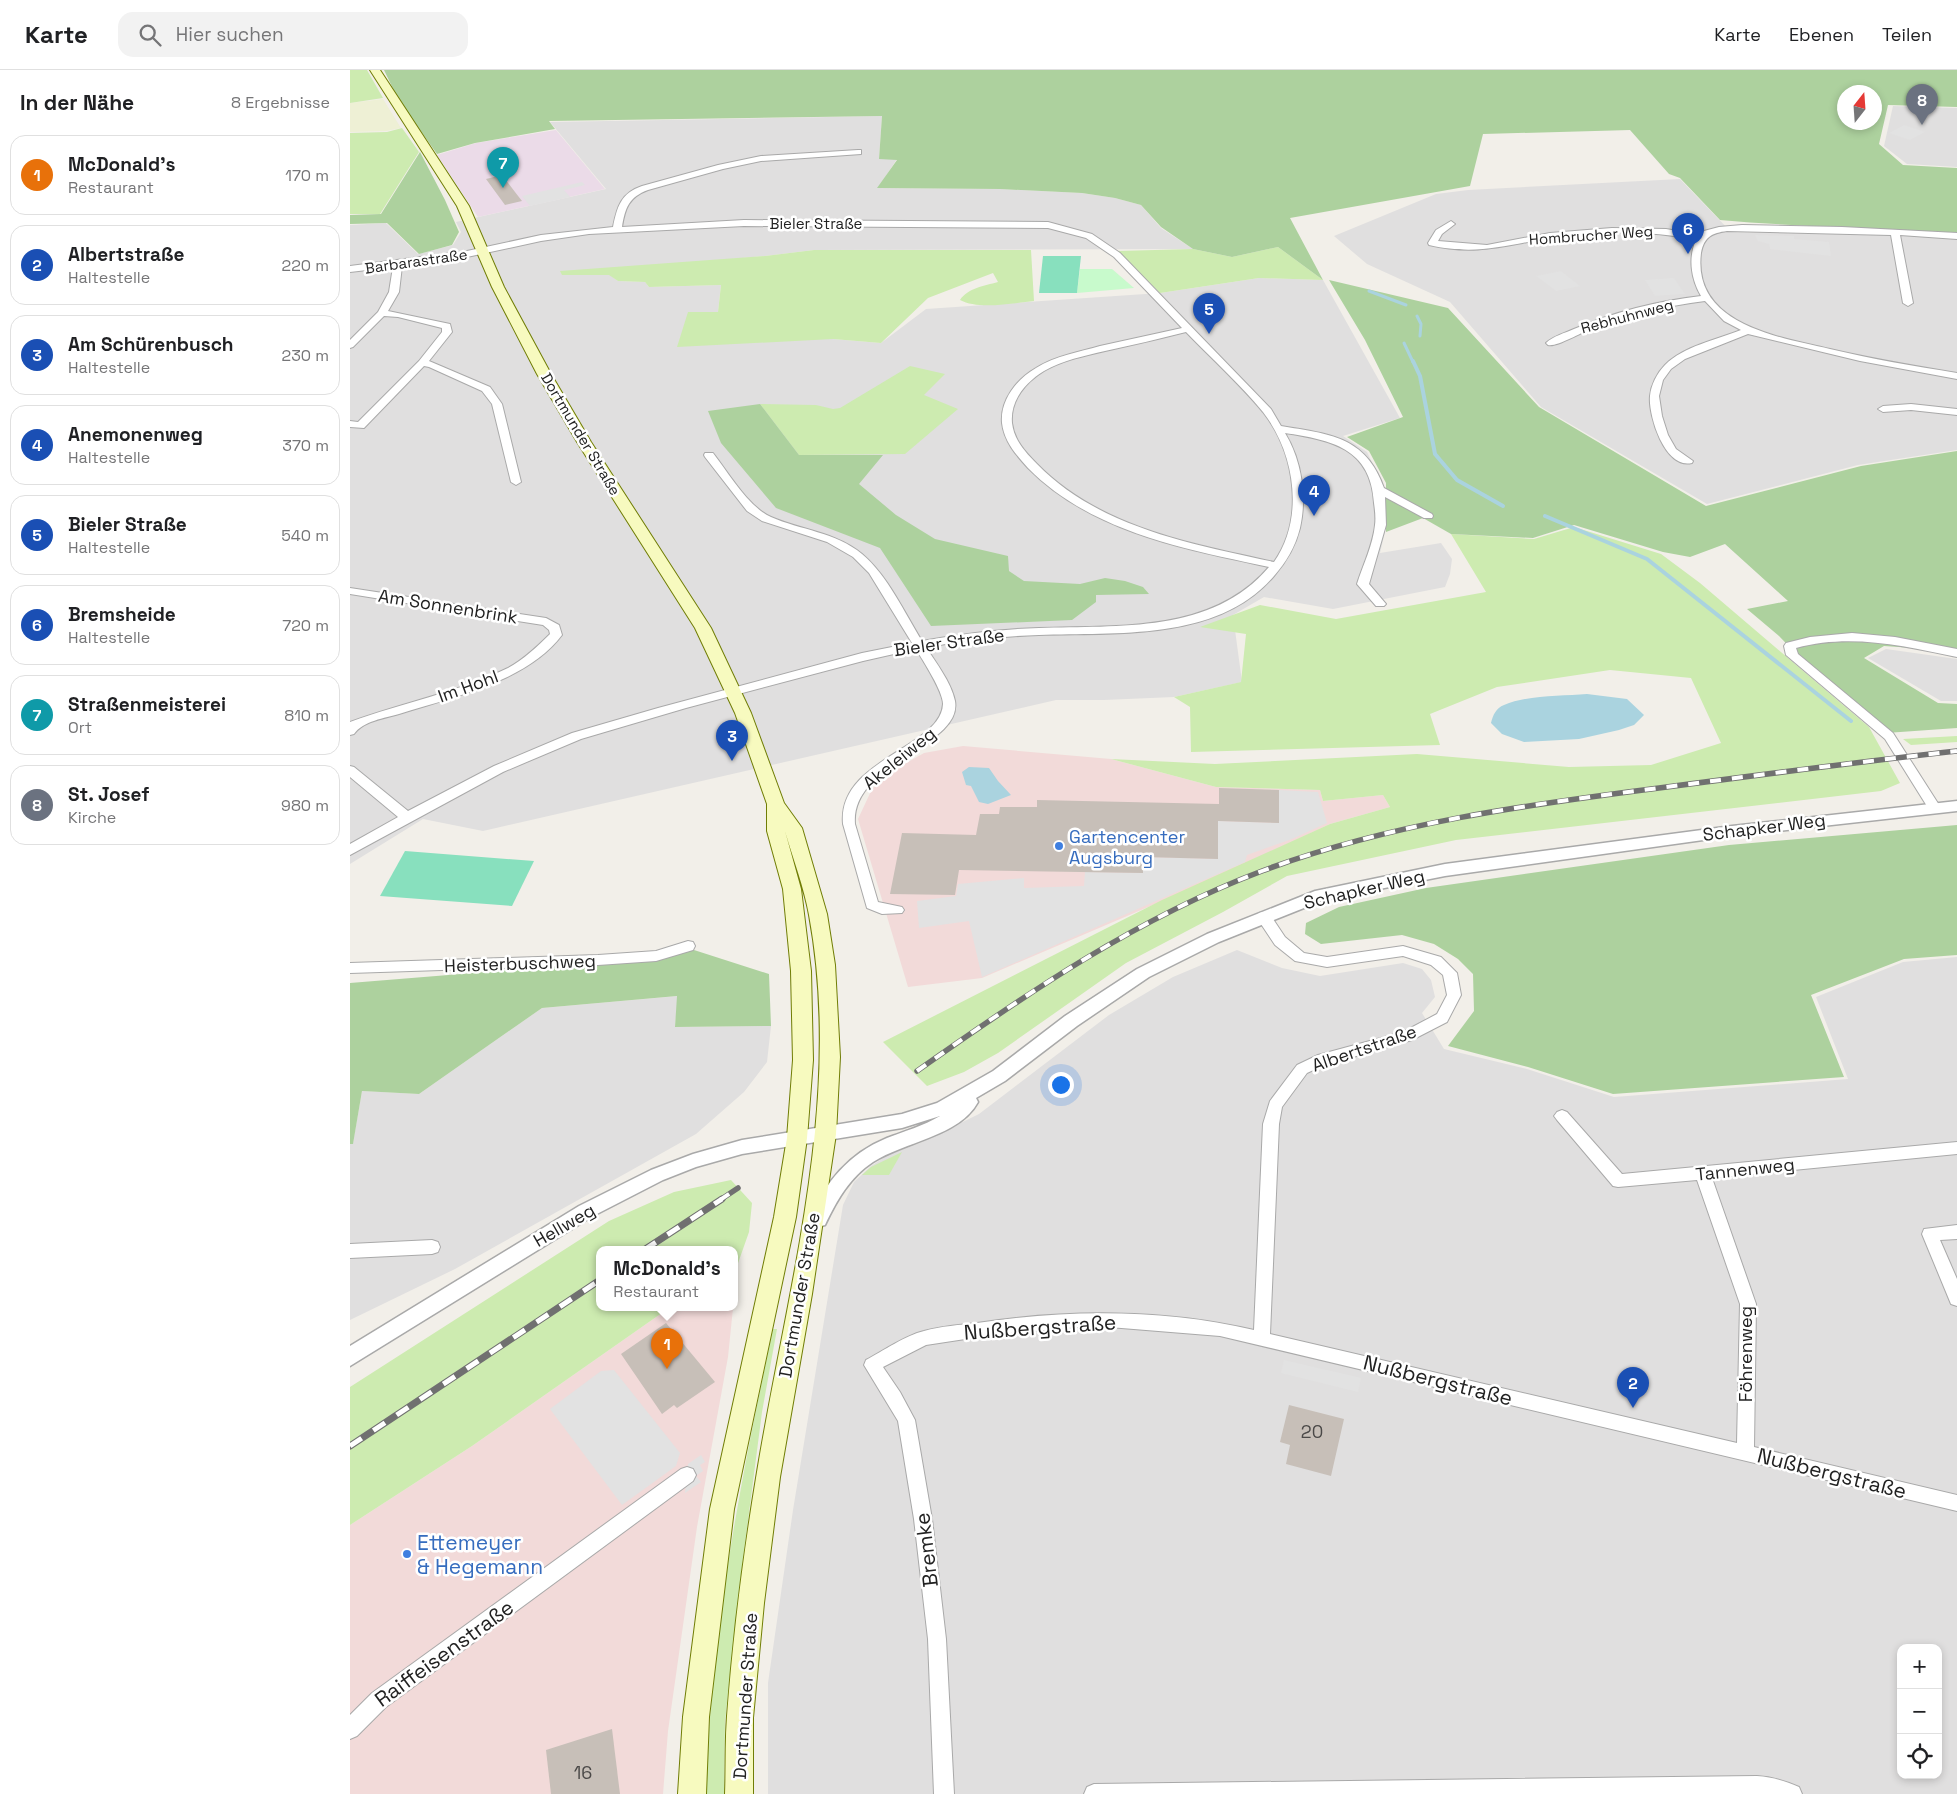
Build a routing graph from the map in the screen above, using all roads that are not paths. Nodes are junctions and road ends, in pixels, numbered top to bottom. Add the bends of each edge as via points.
1 (375, 70) edge
2 (858, 152) dead end
3 (1451, 224) dead end
4 (617, 228) junction
5 (1895, 232) junction
6 (1957, 236) edge
7 (1702, 238) junction
8 (481, 251) junction
9 (398, 265) junction
10 (350, 269) edge
11 (1706, 298) junction
12 (1908, 303) dead end
13 (382, 313) junction
14 (1188, 329) junction
15 (1748, 331) junction
16 (1551, 343) dead end
17 (350, 345) edge
18 (422, 363) junction
19 (1957, 376) edge
20 (1883, 409) dead end
21 (1957, 412) edge
22 (355, 425) edge
23 (1280, 429) junction
24 (709, 455) dead end
25 (1688, 462) dead end
26 (516, 482) dead end
27 (1379, 490) junction
28 (1428, 516) dead end
29 (1278, 566) junction
30 (350, 591) edge
31 (1380, 604) dead end
32 (546, 622) joint
33 (918, 645) junction
34 (1957, 653) edge
35 (733, 691) junction
36 (351, 727) edge
37 (350, 770) edge
38 (776, 804) junction
39 (1957, 806) edge
40 (1935, 808) junction
41 (408, 818) junction
42 (350, 850) edge
43 (896, 910) dead end
44 (1264, 917) junction
45 (688, 946) dead end
46 (350, 968) edge
47 (999, 1076) junction
48 (1562, 1116) dead end
49 (826, 1134) junction
50 (797, 1138) junction
51 (1957, 1148) edge
52 (1702, 1174) junction
53 (1957, 1232) edge
54 (808, 1241) junction
55 (432, 1247) dead end
56 (350, 1251) edge
57 (1957, 1299) edge
58 (1262, 1338) junction
59 (914, 1343) joint
60 (350, 1357) edge
61 (1744, 1452) junction
62 (687, 1475) dead end
63 (1957, 1503) edge
64 (350, 1729) edge
65 (692, 1794) edge
66 (739, 1794) edge
67 (944, 1794) edge
68 (1094, 1794) edge
69 (1792, 1794) edge

1 - 8 main road, Dortmunder Straße via 463,206
2 - 4 street via 755,160 650,187 634,193 624,202
3 - 7 street, Hombrucher Weg via 1439,232 1432,243 1456,247 1504,245 1558,235 1647,230 1665,230
4 - 8 street, Bieler Straße via 540,238
4 - 14 street, Bieler Straße via 775,223 1048,225 1077,232 1100,243 1116,255
5 - 6 street
5 - 7 street via 1723,228
5 - 12 street
7 - 11 street via 1696,276
8 - 9 street, Barbarastraße
8 - 35 main road, Dortmunder Straße via 544,374 703,628
9 - 10 street, Barbarastraße
9 - 13 street via 394,292
11 - 15 street via 1719,312
11 - 16 street, Rebhuhnweg via 1634,312 1581,328
13 - 17 street
13 - 18 street via 447,326 447,332
14 - 23 street, Bieler Straße via 1251,392
14 - 29 street via 1071,356 1040,370 1023,382 1012,396 1006,411 1009,435 1031,466 1069,498 1162,538
15 - 19 street via 1846,356
15 - 25 street via 1681,357 1665,370 1658,381 1654,394 1660,429 1671,451
18 - 22 street
18 - 26 street via 486,389 497,404
20 - 21 street via 1911,407
23 - 27 street via 1347,444 1363,458 1377,480
23 - 29 street, Bieler Straße via 1296,469 1299,514 1289,547
24 - 33 street, Akeleiweg via 751,509 766,518 831,540 857,555 873,571
27 - 28 street
27 - 31 street via 1381,525 1363,584
29 - 33 street, Bieler Straße via 1238,601 1207,616 1151,627 1011,633
30 - 32 street, Am Sonnenbrink
32 - 36 street, Im Hohl via 555,628 556,636 513,670
33 - 35 street, Bieler Straße via 866,655
33 - 43 street, Akeleiweg via 938,676 948,702 946,718 932,735 872,775 852,800 848,812 872,905
34 - 40 street via 1842,636 1806,640 1790,646 1792,655 1889,736
35 - 38 main road, Dortmunder Straße
35 - 41 street, Bieler Straße via 551,746
37 - 41 street
38 - 49 main road, Dortmunder Straße via 792,828 818,914 825,965 830,1057
38 - 50 main road, Dortmunder Straße via 776,831 792,889 801,971 803,1060
39 - 40 street, Schapker Weg
40 - 44 street, Schapker Weg via 1732,830 1445,870 1321,895
41 - 42 street, Bieler Straße
44 - 47 street, Schapker Weg via 1143,973
44 - 58 street, Albertstraße via 1280,941 1300,957 1327,962 1403,951 1436,961 1450,973 1454,995 1442,1018 1408,1036 1318,1060 1302,1069 1275,1105 1271,1124
45 - 46 street, Heisterbuschweg via 656,956 608,960
47 - 49 street, Schapker Weg via 943,1108 902,1121
47 - 54 street via 946,1121 878,1150 847,1173 825,1201
48 - 52 street, Tannenweg via 1618,1181
49 - 50 street, Schapker Weg
49 - 54 main road, Dortmunder Straße
50 - 60 street, Hellweg via 742,1147 657,1175 586,1211
50 - 65 main road, Dortmunder Straße via 786,1217 722,1509 696,1718
51 - 52 street, Tannenweg
52 - 61 street, Föhrenweg via 1748,1304
53 - 57 street via 1930,1234
54 - 66 main road, Dortmunder Straße via 768,1477 751,1603 740,1718
55 - 56 street
58 - 59 street, Nußbergstraße via 1178,1324 1086,1320 998,1327 924,1338
58 - 61 street, Nußbergstraße
59 - 67 street, Bremke via 872,1365 906,1420 923,1519 936,1639
61 - 63 street, Nußbergstraße
62 - 64 street, Raiffeisenstraße via 379,1700
68 - 69 street via 1747,1786 1774,1787

